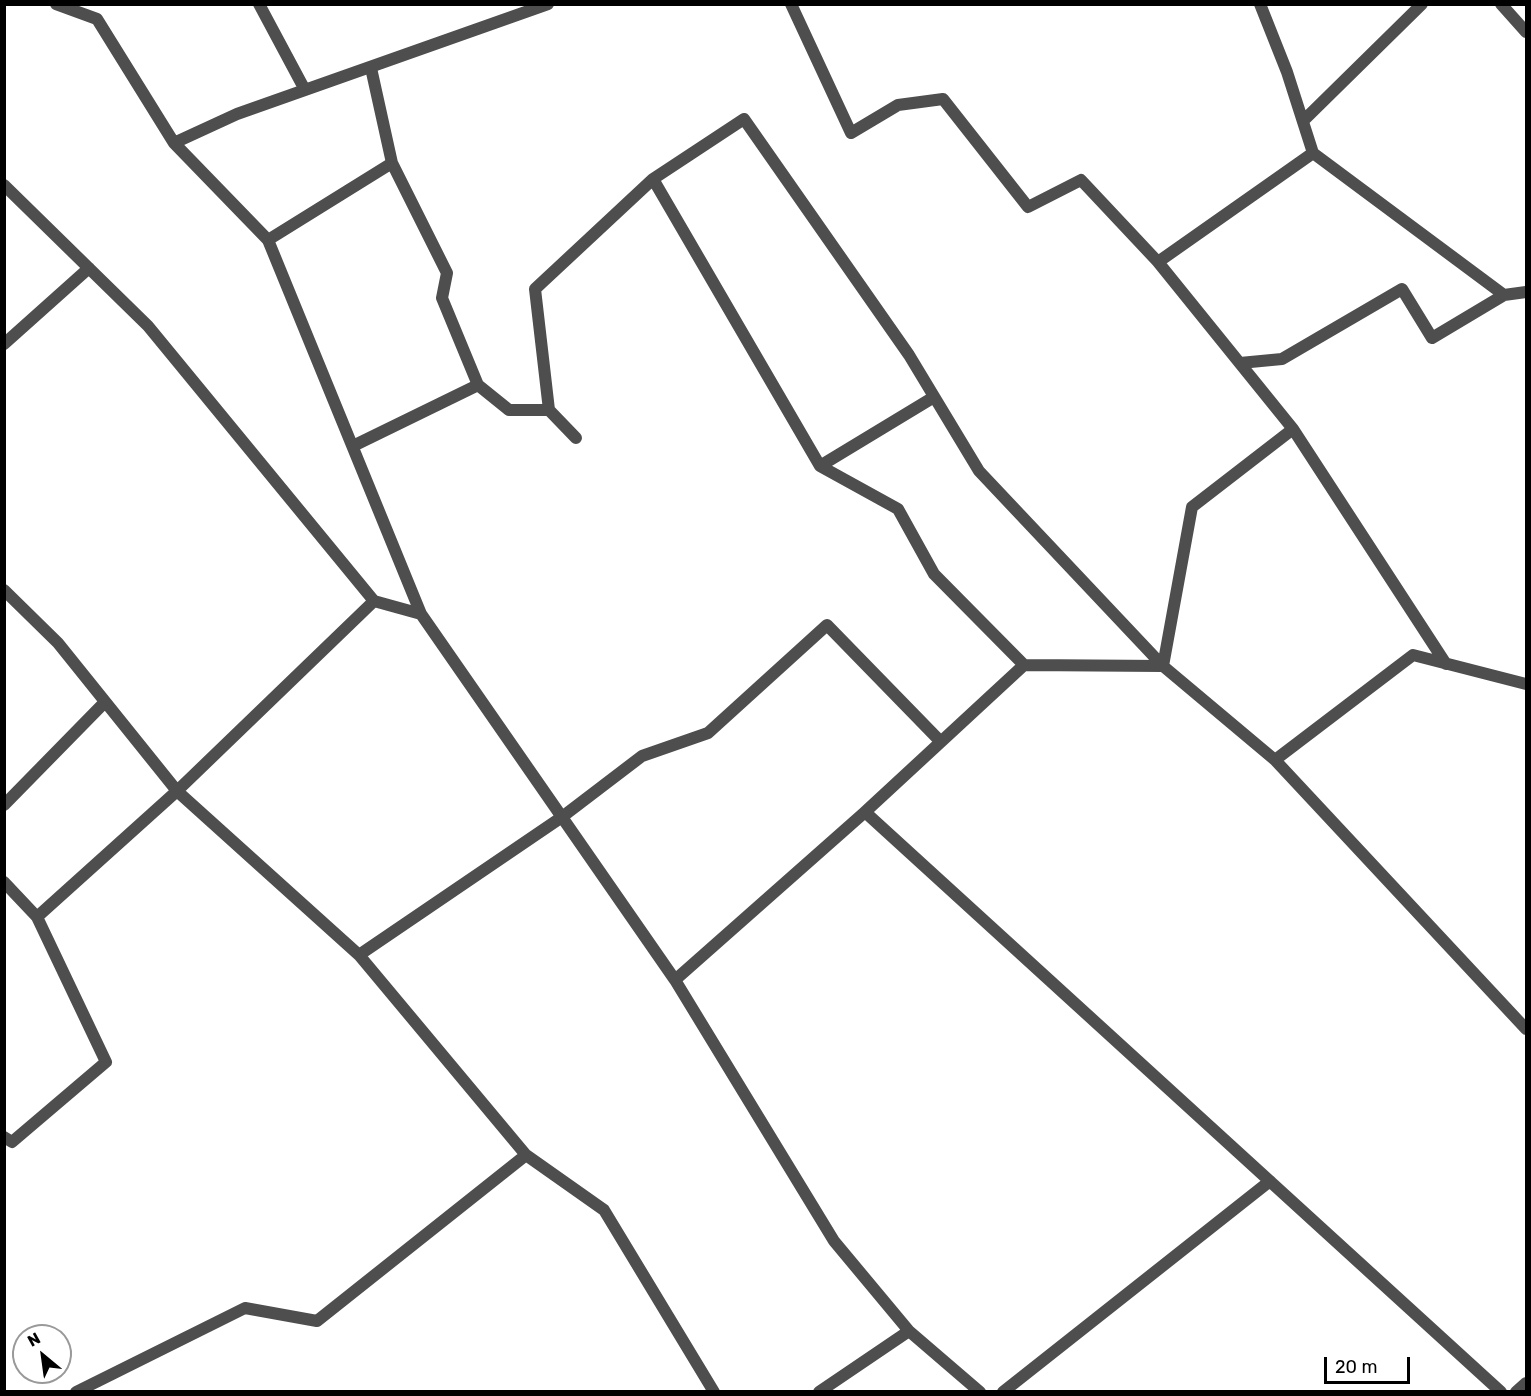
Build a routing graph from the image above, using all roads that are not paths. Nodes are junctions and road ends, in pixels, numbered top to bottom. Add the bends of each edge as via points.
1 (56, 4) edge
2 (258, 4) edge
3 (548, 4) edge
4 (791, 4) edge
5 (1260, 4) edge
6 (1422, 4) edge
7 (1501, 4) edge
8 (1527, 32) edge
9 (371, 68) junction
10 (305, 90) junction
11 (1303, 121) junction
12 (174, 143) junction
13 (1313, 153) junction
14 (392, 163) junction
15 (653, 178) junction
16 (4, 185) edge
17 (268, 240) junction
18 (1158, 262) junction
19 (89, 268) junction
20 (1527, 292) edge
21 (1504, 295) junction
22 (4, 344) edge
23 (1240, 363) junction
24 (478, 385) junction
25 (934, 397) junction
26 (549, 410) junction
27 (1293, 429) junction
28 (576, 438) dead end
29 (353, 447) junction
30 (820, 466) junction
31 (4, 590) edge
32 (374, 601) junction
33 (421, 614) junction
34 (1446, 664) junction
35 (1024, 665) junction
36 (1163, 666) junction
37 (1527, 684) edge
38 (105, 702) junction
39 (941, 742) junction
40 (1275, 760) junction
41 (177, 791) junction
42 (4, 805) edge
43 (865, 812) junction
44 (562, 817) junction
45 (4, 882) edge
46 (37, 917) junction
47 (358, 955) junction
48 (675, 980) junction
49 (1527, 1029) edge
50 (4, 1137) edge
51 (526, 1155) junction
52 (1270, 1181) junction
53 (909, 1331) junction
54 (1527, 1383) edge
55 (76, 1392) edge
56 (714, 1392) edge
57 (819, 1392) edge
58 (980, 1392) edge
59 (1003, 1392) edge
60 (1501, 1392) edge
61 (1516, 1392) edge

1 - 12 street via 98,20
2 - 10 street
3 - 9 street
4 - 18 street via 851,133 898,105 943,99 1028,207 1081,180
5 - 11 street
6 - 11 street
7 - 8 street
9 - 10 street
9 - 14 street
10 - 12 street via 237,114
11 - 13 street
12 - 17 street
13 - 18 street
13 - 21 street
14 - 17 street
14 - 24 street via 447,273 442,298
15 - 25 street via 744,119 909,355
15 - 26 street via 535,289
15 - 30 street
16 - 19 street
17 - 29 street
18 - 23 street
19 - 22 street
19 - 32 street via 148,326
20 - 21 street
21 - 23 street via 1432,338 1402,289 1282,359
23 - 27 street
24 - 26 street via 509,410
24 - 29 street
25 - 30 street
25 - 36 street via 979,471
26 - 28 street
27 - 34 street
27 - 36 street via 1192,507
29 - 33 street
30 - 35 street via 898,509 934,574
31 - 38 street via 58,644
32 - 33 street
32 - 41 street
33 - 44 street
34 - 37 street
34 - 40 street via 1413,655
35 - 36 street
35 - 39 street
36 - 40 street
38 - 41 street
38 - 42 street
39 - 43 street
39 - 44 street via 827,625 708,733 642,756
40 - 49 street
41 - 46 street
41 - 47 street
43 - 48 street
43 - 52 street
44 - 47 street
44 - 48 street
45 - 46 street
46 - 50 street via 106,1062 12,1142
47 - 51 street
48 - 53 street via 834,1241
51 - 55 street via 317,1321 245,1308
51 - 56 street via 604,1210
52 - 59 street
52 - 60 street
53 - 57 street
53 - 58 street
54 - 61 street

